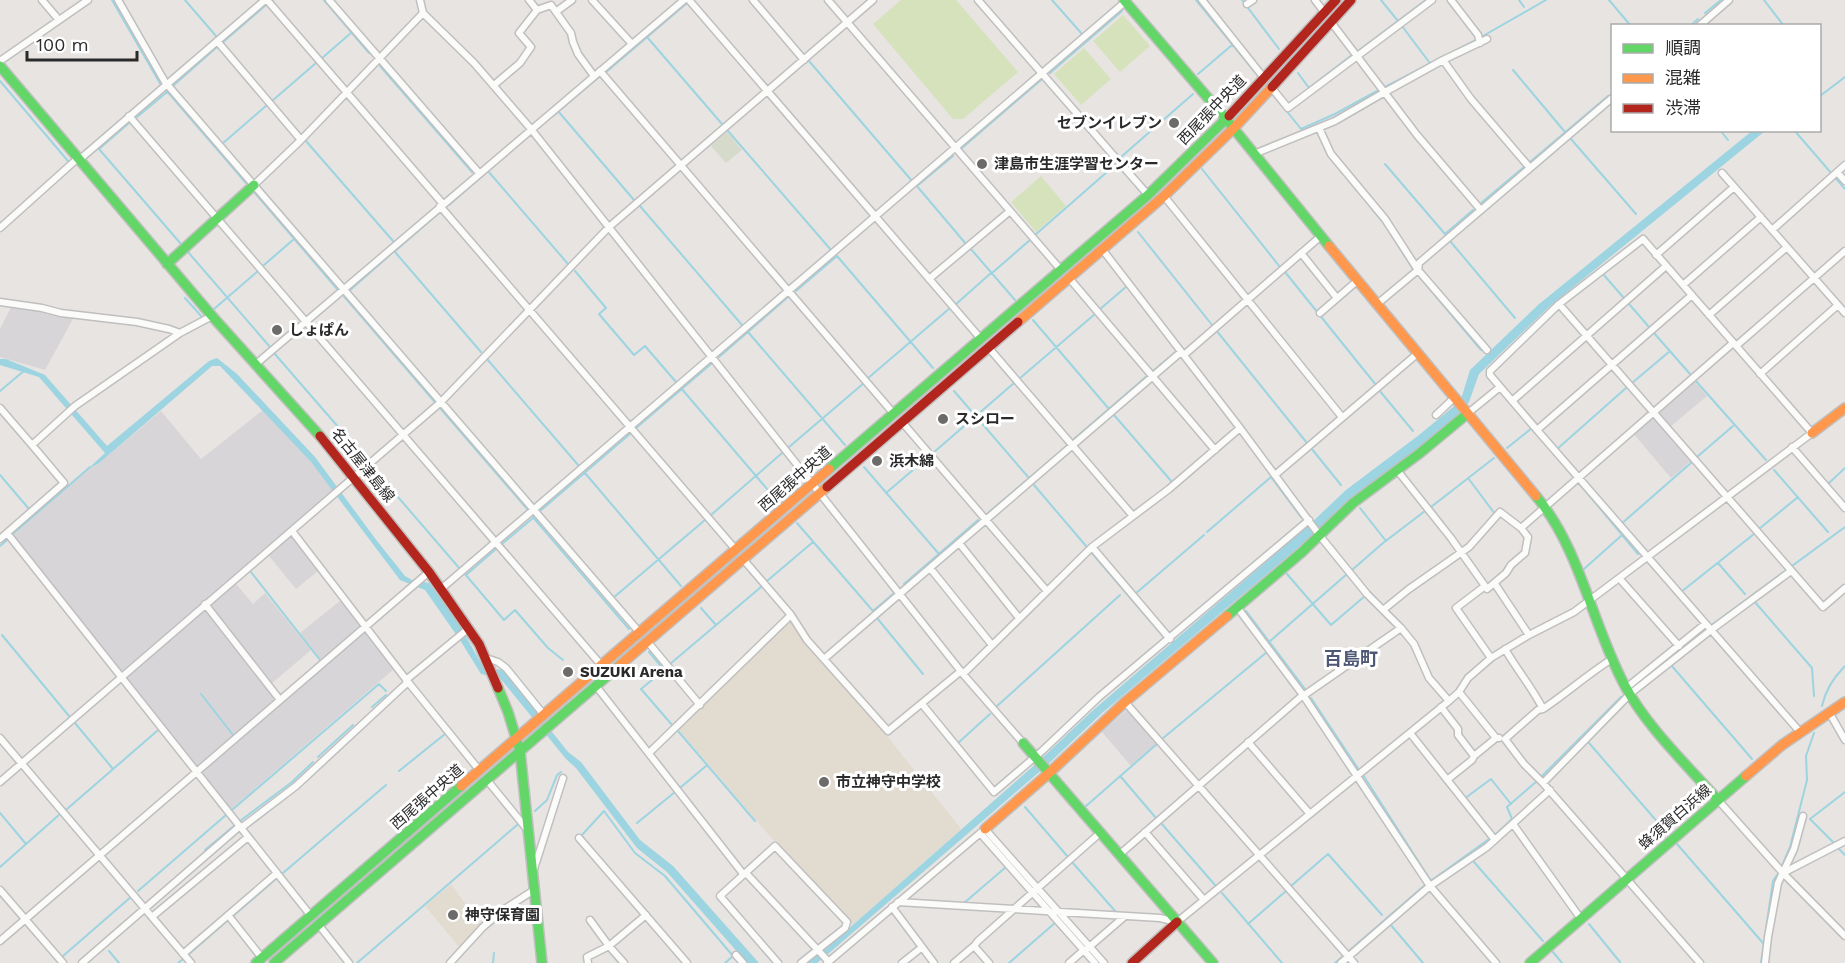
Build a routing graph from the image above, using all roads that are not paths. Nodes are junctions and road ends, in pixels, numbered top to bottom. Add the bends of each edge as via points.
1 (42, 0) edge
2 (88, 0) edge
3 (118, 0) edge
4 (266, 0) edge
5 (329, 0) edge
6 (420, 0) edge
7 (529, 0) edge
8 (572, 0) edge
9 (592, 0) edge
10 (684, 0) edge
11 (689, 0) edge
12 (753, 0) edge
13 (828, 0) edge
14 (873, 0) edge
15 (978, 0) edge
16 (1202, 0) edge
17 (1315, 0) edge
18 (1336, 0) edge
19 (1351, 0) edge
20 (1432, 0) edge
21 (1451, 0) edge
22 (1729, 0) edge
23 (1125, 1) edge
24 (537, 10) junction
25 (557, 11) junction
26 (423, 12) junction
27 (1324, 12) junction
28 (59, 20) junction
29 (848, 22) junction
30 (1331, 22) junction
31 (1701, 24) edge
32 (217, 41) junction
33 (632, 44) junction
34 (1358, 56) junction
35 (380, 59) junction
36 (804, 60) junction
37 (1443, 60) junction
38 (0, 61) edge
39 (0, 66) edge
40 (600, 71) junction
41 (1041, 74) junction
42 (594, 76) junction
43 (1264, 78) junction
44 (167, 84) junction
45 (494, 85) junction
46 (1271, 87) junction
47 (768, 91) junction
48 (346, 92) junction
49 (1385, 92) junction
50 (1611, 99) edge
51 (129, 116) junction
52 (1226, 119) junction
53 (1234, 128) junction
54 (1319, 128) junction
55 (531, 129) junction
56 (301, 140) junction
57 (955, 148) junction
58 (1254, 154) junction
59 (78, 159) junction
60 (681, 165) junction
61 (1845, 165) edge
62 (1530, 168) junction
63 (479, 173) junction
64 (1722, 173) dead end
65 (1835, 174) junction
66 (1845, 181) edge
67 (254, 184) junction
68 (1734, 186) junction
69 (1148, 195) junction
70 (1164, 196) junction
71 (441, 205) junction
72 (1480, 209) junction
73 (1010, 211) junction
74 (876, 216) junction
75 (1761, 217) junction
76 (217, 218) junction
77 (609, 227) junction
78 (0, 228) edge
79 (1772, 230) junction
80 (1321, 236) junction
81 (1787, 247) junction
82 (1102, 249) junction
83 (1845, 251) edge
84 (1301, 253) junction
85 (1656, 255) junction
86 (167, 264) junction
87 (1666, 266) junction
88 (1061, 270) junction
89 (1418, 270) junction
90 (1069, 278) junction
91 (1814, 278) junction
92 (929, 279) junction
93 (1357, 281) junction
94 (1683, 285) junction
95 (344, 289) junction
96 (789, 291) junction
97 (1692, 295) junction
98 (1337, 298) junction
99 (1247, 300) junction
100 (0, 302) edge
101 (1376, 304) junction
102 (1559, 304) junction
103 (1838, 306) junction
104 (529, 310) junction
105 (1320, 313) dead end
106 (1845, 313) edge
107 (1709, 315) junction
108 (212, 316) junction
109 (306, 321) junction
110 (180, 333) junction
111 (1586, 336) junction
112 (981, 339) junction
113 (1735, 344) junction
114 (988, 347) junction
115 (1487, 350) dead end
116 (1183, 354) junction
117 (1417, 354) junction
118 (712, 357) junction
119 (256, 364) junction
120 (1612, 365) junction
121 (1760, 374) junction
122 (1153, 376) junction
123 (1500, 387) junction
124 (1454, 398) junction
125 (1512, 401) junction
126 (441, 402) junction
127 (0, 408) edge
128 (1845, 408) edge
129 (1465, 412) junction
130 (1653, 412) junction
131 (894, 414) junction
132 (1436, 415) dead end
133 (1342, 417) junction
134 (902, 422) junction
135 (630, 427) junction
136 (1240, 428) junction
137 (1537, 430) junction
138 (1812, 433) junction
139 (403, 435) junction
140 (32, 445) junction
141 (1073, 446) junction
142 (1792, 447) junction
143 (1215, 450) junction
144 (1397, 470) junction
145 (1275, 475) junction
146 (354, 477) junction
147 (1578, 478) junction
148 (813, 484) junction
149 (819, 493) junction
150 (1726, 496) junction
151 (1545, 507) junction
152 (1845, 508) edge
153 (534, 510) junction
154 (1133, 516) junction
155 (986, 520) junction
156 (1309, 521) junction
157 (1521, 528) junction
158 (292, 531) junction
159 (7, 533) junction
160 (1319, 534) junction
161 (0, 539) edge
162 (496, 543) junction
163 (959, 543) junction
164 (1092, 547) junction
165 (736, 550) junction
166 (1461, 553) junction
167 (1647, 556) junction
168 (743, 559) junction
169 (930, 568) junction
170 (1790, 569) junction
171 (429, 572) junction
172 (1619, 578) junction
173 (1495, 584) junction
174 (1485, 586) junction
175 (1845, 588) edge
176 (441, 589) junction
177 (1046, 590) junction
178 (900, 594) junction
179 (1589, 601) junction
180 (206, 604) junction
181 (1237, 607) junction
182 (1383, 609) junction
183 (791, 615) junction
184 (1019, 618) junction
185 (366, 626) junction
186 (1708, 627) junction
187 (1401, 628) junction
188 (467, 630) junction
189 (640, 633) junction
190 (1529, 635) junction
191 (1170, 639) junction
192 (647, 641) junction
193 (992, 645) junction
194 (1678, 646) junction
195 (1505, 649) junction
196 (1491, 658) junction
197 (824, 659) junction
198 (1612, 659) junction
199 (488, 662) junction
200 (602, 666) junction
201 (962, 672) junction
202 (121, 677) junction
203 (407, 681) junction
204 (597, 686) junction
205 (1628, 691) junction
206 (1459, 692) junction
207 (1303, 695) junction
208 (280, 700) junction
209 (1449, 701) junction
210 (1125, 702) junction
211 (1845, 702) edge
212 (922, 704) junction
213 (700, 705) junction
214 (1441, 707) junction
215 (1543, 709) junction
216 (1829, 712) junction
217 (541, 719) junction
218 (1800, 732) junction
219 (1410, 733) junction
220 (0, 738) edge
221 (1496, 738) junction
222 (1505, 739) junction
223 (516, 740) junction
224 (1845, 740) edge
225 (1248, 742) junction
226 (1023, 743) joint
227 (520, 751) junction
228 (649, 753) junction
229 (1474, 756) junction
230 (1035, 759) junction
231 (22, 763) junction
232 (480, 771) junction
233 (196, 772) junction
234 (1046, 773) junction
235 (1357, 775) junction
236 (563, 778) dead end
237 (487, 780) junction
238 (1447, 780) junction
239 (1541, 780) junction
240 (0, 782) edge
241 (1198, 786) junction
242 (1550, 790) junction
243 (1718, 800) junction
244 (1310, 814) junction
245 (1803, 816) dead end
246 (1513, 824) junction
247 (240, 827) junction
248 (528, 830) junction
249 (982, 831) junction
250 (1145, 832) junction
251 (1100, 833) junction
252 (248, 837) junction
253 (579, 838) dead end
254 (1495, 840) junction
255 (1845, 841) edge
256 (100, 854) junction
257 (1119, 855) junction
258 (1259, 855) junction
259 (533, 872) junction
260 (277, 873) junction
261 (1783, 873) junction
262 (745, 874) junction
263 (1627, 879) junction
264 (1428, 884) junction
265 (0, 890) edge
266 (534, 890) junction
267 (1035, 890) junction
268 (1204, 900) junction
269 (895, 905) junction
270 (146, 908) junction
271 (1013, 910) junction
272 (1049, 912) junction
273 (1058, 912) junction
274 (228, 915) junction
275 (646, 915) junction
276 (153, 916) junction
277 (311, 916) junction
278 (1124, 917) junction
279 (25, 919) junction
280 (1581, 919) junction
281 (590, 920) dead end
282 (1178, 922) junction
283 (318, 925) junction
284 (1845, 936) edge
285 (0, 941) edge
286 (609, 945) junction
287 (974, 946) junction
288 (921, 948) junction
289 (1087, 949) junction
290 (819, 950) junction
291 (183, 954) junction
292 (736, 955) dead end
293 (1346, 955) junction
294 (259, 961) edge
295 (827, 961) edge
296 (63, 963) edge
297 (82, 963) edge
298 (191, 963) edge
299 (274, 963) edge
300 (349, 963) edge
301 (450, 963) edge
302 (542, 963) edge
303 (588, 963) edge
304 (624, 963) edge
305 (687, 963) edge
306 (743, 963) edge
307 (778, 963) edge
308 (801, 963) edge
309 (903, 963) edge
310 (934, 963) edge
311 (954, 963) edge
312 (989, 963) edge
313 (1069, 963) edge
314 (1095, 963) edge
315 (1104, 963) edge
316 (1132, 963) edge
317 (1213, 963) edge
318 (1341, 963) edge
319 (1354, 963) edge
320 (1496, 963) edge
321 (1530, 963) edge
322 (1700, 963) edge
323 (1765, 963) edge

1 - 28 street
2 - 28 street
3 - 44 street
4 - 32 street
4 - 48 street
5 - 35 street
6 - 26 street
7 - 24 street
8 - 25 street
9 - 33 street
10 - 33 street
11 - 47 street
12 - 36 street
13 - 29 street
14 - 29 street
15 - 41 street
16 - 43 street
17 - 27 street
18 - 27 main road, 西尾張中央道
19 - 30 main road, 西尾張中央道
20 - 34 street
21 - 37 street via 1481,40
22 - 31 street
23 - 41 street
23 - 52 main road
24 - 25 street via 551,5
24 - 45 street via 519,33 531,47 520,63
25 - 42 street via 578,54
26 - 35 street
26 - 45 street
27 - 43 main road, 西尾張中央道
28 - 38 street
29 - 36 street
29 - 57 street
30 - 34 street
30 - 46 main road, 西尾張中央道
32 - 44 street
32 - 56 street
33 - 40 street
34 - 46 street via 1288,108
34 - 49 street
35 - 48 street
35 - 63 street
36 - 47 street
37 - 49 street
37 - 62 street
39 - 59 main road, 名古屋津島線
40 - 42 street
40 - 60 street
41 - 57 street
41 - 69 street
42 - 55 street
43 - 52 main road, 西尾張中央道
44 - 51 street
44 - 67 street
45 - 55 street
46 - 53 main road, 西尾張中央道
47 - 60 street
47 - 74 street
48 - 56 street
48 - 71 street
49 - 54 street
49 - 72 street
50 - 62 street
51 - 59 street
51 - 76 street
52 - 53 main road
52 - 69 main road, 西尾張中央道
53 - 58 main road
53 - 70 main road, 西尾張中央道
54 - 58 street
54 - 89 street via 1329,151 1386,219
55 - 63 street
55 - 77 street
56 - 67 street
57 - 73 street
57 - 74 street
58 - 80 main road
59 - 78 street
59 - 86 main road, 名古屋津島線
60 - 77 street
60 - 96 street
61 - 65 street
62 - 72 street
63 - 71 street
64 - 68 street
65 - 66 street
65 - 79 street
67 - 76 main road
67 - 95 street
68 - 75 street
68 - 85 street
69 - 88 main road, 西尾張中央道
70 - 82 main road, 西尾張中央道
70 - 99 street
71 - 95 street
71 - 104 street
72 - 89 street via 1419,263
73 - 88 street
73 - 92 street
74 - 92 street
74 - 96 street
75 - 79 street
75 - 94 street
76 - 86 main road
76 - 109 street
77 - 104 street
77 - 118 street
79 - 81 street
80 - 84 street
80 - 93 main road
81 - 91 street
81 - 107 street
82 - 90 main road, 西尾張中央道
82 - 116 street
83 - 91 street
84 - 98 street
84 - 99 street
85 - 87 street
85 - 102 street via 1642,239
86 - 108 main road, 名古屋津島線
87 - 94 street
87 - 111 street
88 - 112 main road, 西尾張中央道
89 - 101 street
89 - 115 street
90 - 114 main road, 西尾張中央道
90 - 122 street
91 - 103 street
91 - 113 street
92 - 112 street
93 - 98 street
93 - 101 main road
94 - 97 street
95 - 109 street
95 - 126 street
96 - 118 street
96 - 131 street
97 - 107 street
97 - 120 street
98 - 105 street
99 - 116 street
99 - 133 street
100 - 110 street via 137,322
101 - 117 main road
102 - 111 street
102 - 123 street via 1491,371
103 - 106 street
103 - 121 street
104 - 126 street
104 - 135 street
107 - 113 street
108 - 110 street
108 - 119 main road, 名古屋津島線
109 - 119 street
109 - 139 street
110 - 140 street via 68,412
111 - 120 street
111 - 125 street
112 - 131 main road, 西尾張中央道
113 - 121 street
113 - 130 street
114 - 134 main road, 西尾張中央道
114 - 141 street
116 - 122 street
116 - 136 street
117 - 124 main road
117 - 133 street
118 - 135 street
118 - 148 street
119 - 146 main road, 名古屋津島線
120 - 130 street
120 - 137 street
121 - 138 street
122 - 141 street
122 - 143 street
123 - 125 street
123 - 129 street
124 - 129 main road
124 - 132 street
125 - 137 street
126 - 139 street
126 - 153 street
127 - 140 street
128 - 138 main road
129 - 144 main road
129 - 151 main road
130 - 147 street
130 - 150 street
131 - 148 main road, 西尾張中央道
133 - 145 street
134 - 149 main road, 西尾張中央道
134 - 155 street
135 - 153 street
135 - 165 street
136 - 143 street
136 - 145 street
137 - 147 street
138 - 142 street
139 - 146 street
139 - 162 street
140 - 159 street via 64,483
141 - 154 street
141 - 155 street
142 - 150 street
142 - 152 street
143 - 154 street
144 - 160 main road
144 - 166 street
145 - 156 street
146 - 158 street
146 - 171 main road, 名古屋津島線
147 - 151 street
147 - 167 street
148 - 149 street
148 - 165 main road, 西尾張中央道
149 - 168 main road, 西尾張中央道
149 - 178 street
150 - 167 street
150 - 170 street
151 - 157 street
151 - 179 main road via 1568,547
153 - 162 street
153 - 189 street
154 - 164 street
155 - 163 street
155 - 177 street
156 - 160 street
156 - 191 street
157 - 166 street via 1500,512
157 - 173 street via 1528,537 1527,550
158 - 180 street
158 - 185 street
159 - 161 street
159 - 202 street
160 - 181 main road
160 - 182 street
162 - 176 street
162 - 200 street
163 - 169 street
163 - 184 street
164 - 177 street
164 - 191 street
165 - 189 main road, 西尾張中央道
166 - 174 street
166 - 182 street
167 - 172 street
167 - 186 street
168 - 183 street
168 - 192 main road, 西尾張中央道
169 - 178 street
169 - 193 street
170 - 175 street via 1823,607
170 - 186 street
171 - 176 main road, 名古屋津島線
171 - 185 street
172 - 179 street
172 - 194 street
173 - 174 street via 1487,589
173 - 190 street
174 - 196 street via 1456,608
176 - 188 main road, 名古屋津島線
177 - 184 street
178 - 197 street
178 - 201 street
179 - 190 street
179 - 198 main road
180 - 202 street
180 - 208 street
181 - 207 street
181 - 210 main road
182 - 187 street
183 - 197 street
183 - 213 street
184 - 193 street
185 - 203 street
185 - 208 street
186 - 194 street
186 - 205 street
186 - 218 street
187 - 207 street
187 - 209 street via 1414,644 1428,678
188 - 199 main road, 名古屋津島線
188 - 203 street
189 - 192 street
189 - 200 main road, 西尾張中央道
190 - 195 street
191 - 230 street via 1100,697
192 - 204 main road, 西尾張中央道
192 - 213 street
193 - 201 street
194 - 205 street
195 - 196 street
195 - 215 street
196 - 206 street via 1468,678
197 - 212 street via 888,732
198 - 205 main road
198 - 215 street
199 - 217 street via 498,662 506,668
199 - 223 main road, 名古屋津島線
200 - 217 main road, 西尾張中央道
201 - 212 street
201 - 226 street
202 - 231 street
202 - 233 street
203 - 232 street
203 - 247 street via 296,786
204 - 227 main road, 西尾張中央道
204 - 228 street
205 - 239 street
205 - 243 main road via 1648,720
206 - 209 street
206 - 221 street
207 - 225 street
207 - 235 street
208 - 233 street
209 - 214 street
210 - 234 main road
210 - 241 street
211 - 216 main road, 蜂須賀白浜線
212 - 230 street via 994,792
213 - 228 street
214 - 219 street
214 - 229 street
215 - 222 street
216 - 218 main road, 蜂須賀白浜線
216 - 224 street
217 - 223 main road, 西尾張中央道
218 - 243 main road, 蜂須賀白浜線
219 - 235 street
219 - 238 street
220 - 231 street
221 - 222 street
221 - 229 street
222 - 239 street
223 - 227 main road, 名古屋津島線
223 - 232 main road, 西尾張中央道
225 - 241 street
225 - 244 street
226 - 230 main road
227 - 237 main road, 西尾張中央道
227 - 248 main road, 名古屋津島線
228 - 262 street
229 - 238 street
230 - 234 main road
231 - 240 street
231 - 256 street
232 - 277 main road, 西尾張中央道
233 - 247 street
233 - 256 street
234 - 249 main road
234 - 251 main road
235 - 244 street
235 - 264 street
236 - 259 street
237 - 248 street
237 - 283 main road, 西尾張中央道
238 - 254 street
239 - 242 street
241 - 250 street
241 - 258 street
242 - 246 street
242 - 263 street
243 - 261 street
243 - 263 main road, 蜂須賀白浜線
244 - 258 street
245 - 261 street
246 - 254 street
246 - 280 street
247 - 252 street
247 - 270 street
248 - 259 main road, 名古屋津島線
249 - 267 street
249 - 269 street
250 - 257 street
250 - 268 street
251 - 257 main road
251 - 267 street
252 - 260 street
252 - 276 street
253 - 275 street
254 - 264 street
255 - 261 street
256 - 270 street
256 - 279 street
257 - 282 main road
258 - 268 street
258 - 293 street
259 - 266 main road, 名古屋津島線
260 - 274 street
260 - 277 street
261 - 284 street
261 - 323 street via 1776,889
262 - 290 street
262 - 290 street via 775,846 847,922
262 - 307 street via 720,896
263 - 280 main road, 蜂須賀白浜線
263 - 322 street
264 - 293 street
264 - 320 street
265 - 279 street
266 - 301 street via 483,927
266 - 302 main road, 名古屋津島線
267 - 271 street
267 - 272 street
267 - 273 street
268 - 282 street
269 - 271 street
269 - 288 street
269 - 295 street
270 - 276 street
270 - 297 street
271 - 272 street
271 - 287 street
272 - 273 street
272 - 289 street
273 - 278 street
273 - 289 street
274 - 291 street
274 - 294 street
275 - 286 street
275 - 305 street
276 - 291 street
277 - 283 street
277 - 294 main road, 西尾張中央道
278 - 282 street
278 - 289 street
279 - 285 street
279 - 296 street
280 - 321 main road, 蜂須賀白浜線
281 - 286 street
282 - 316 main road
282 - 317 main road
283 - 299 main road, 西尾張中央道
283 - 300 street
286 - 303 street via 587,957
286 - 304 street
287 - 311 street
287 - 312 street
288 - 309 street
288 - 310 street
289 - 313 street
289 - 314 street
289 - 315 street
290 - 295 street
290 - 308 street
291 - 298 street
292 - 306 street
293 - 318 street
293 - 319 street

